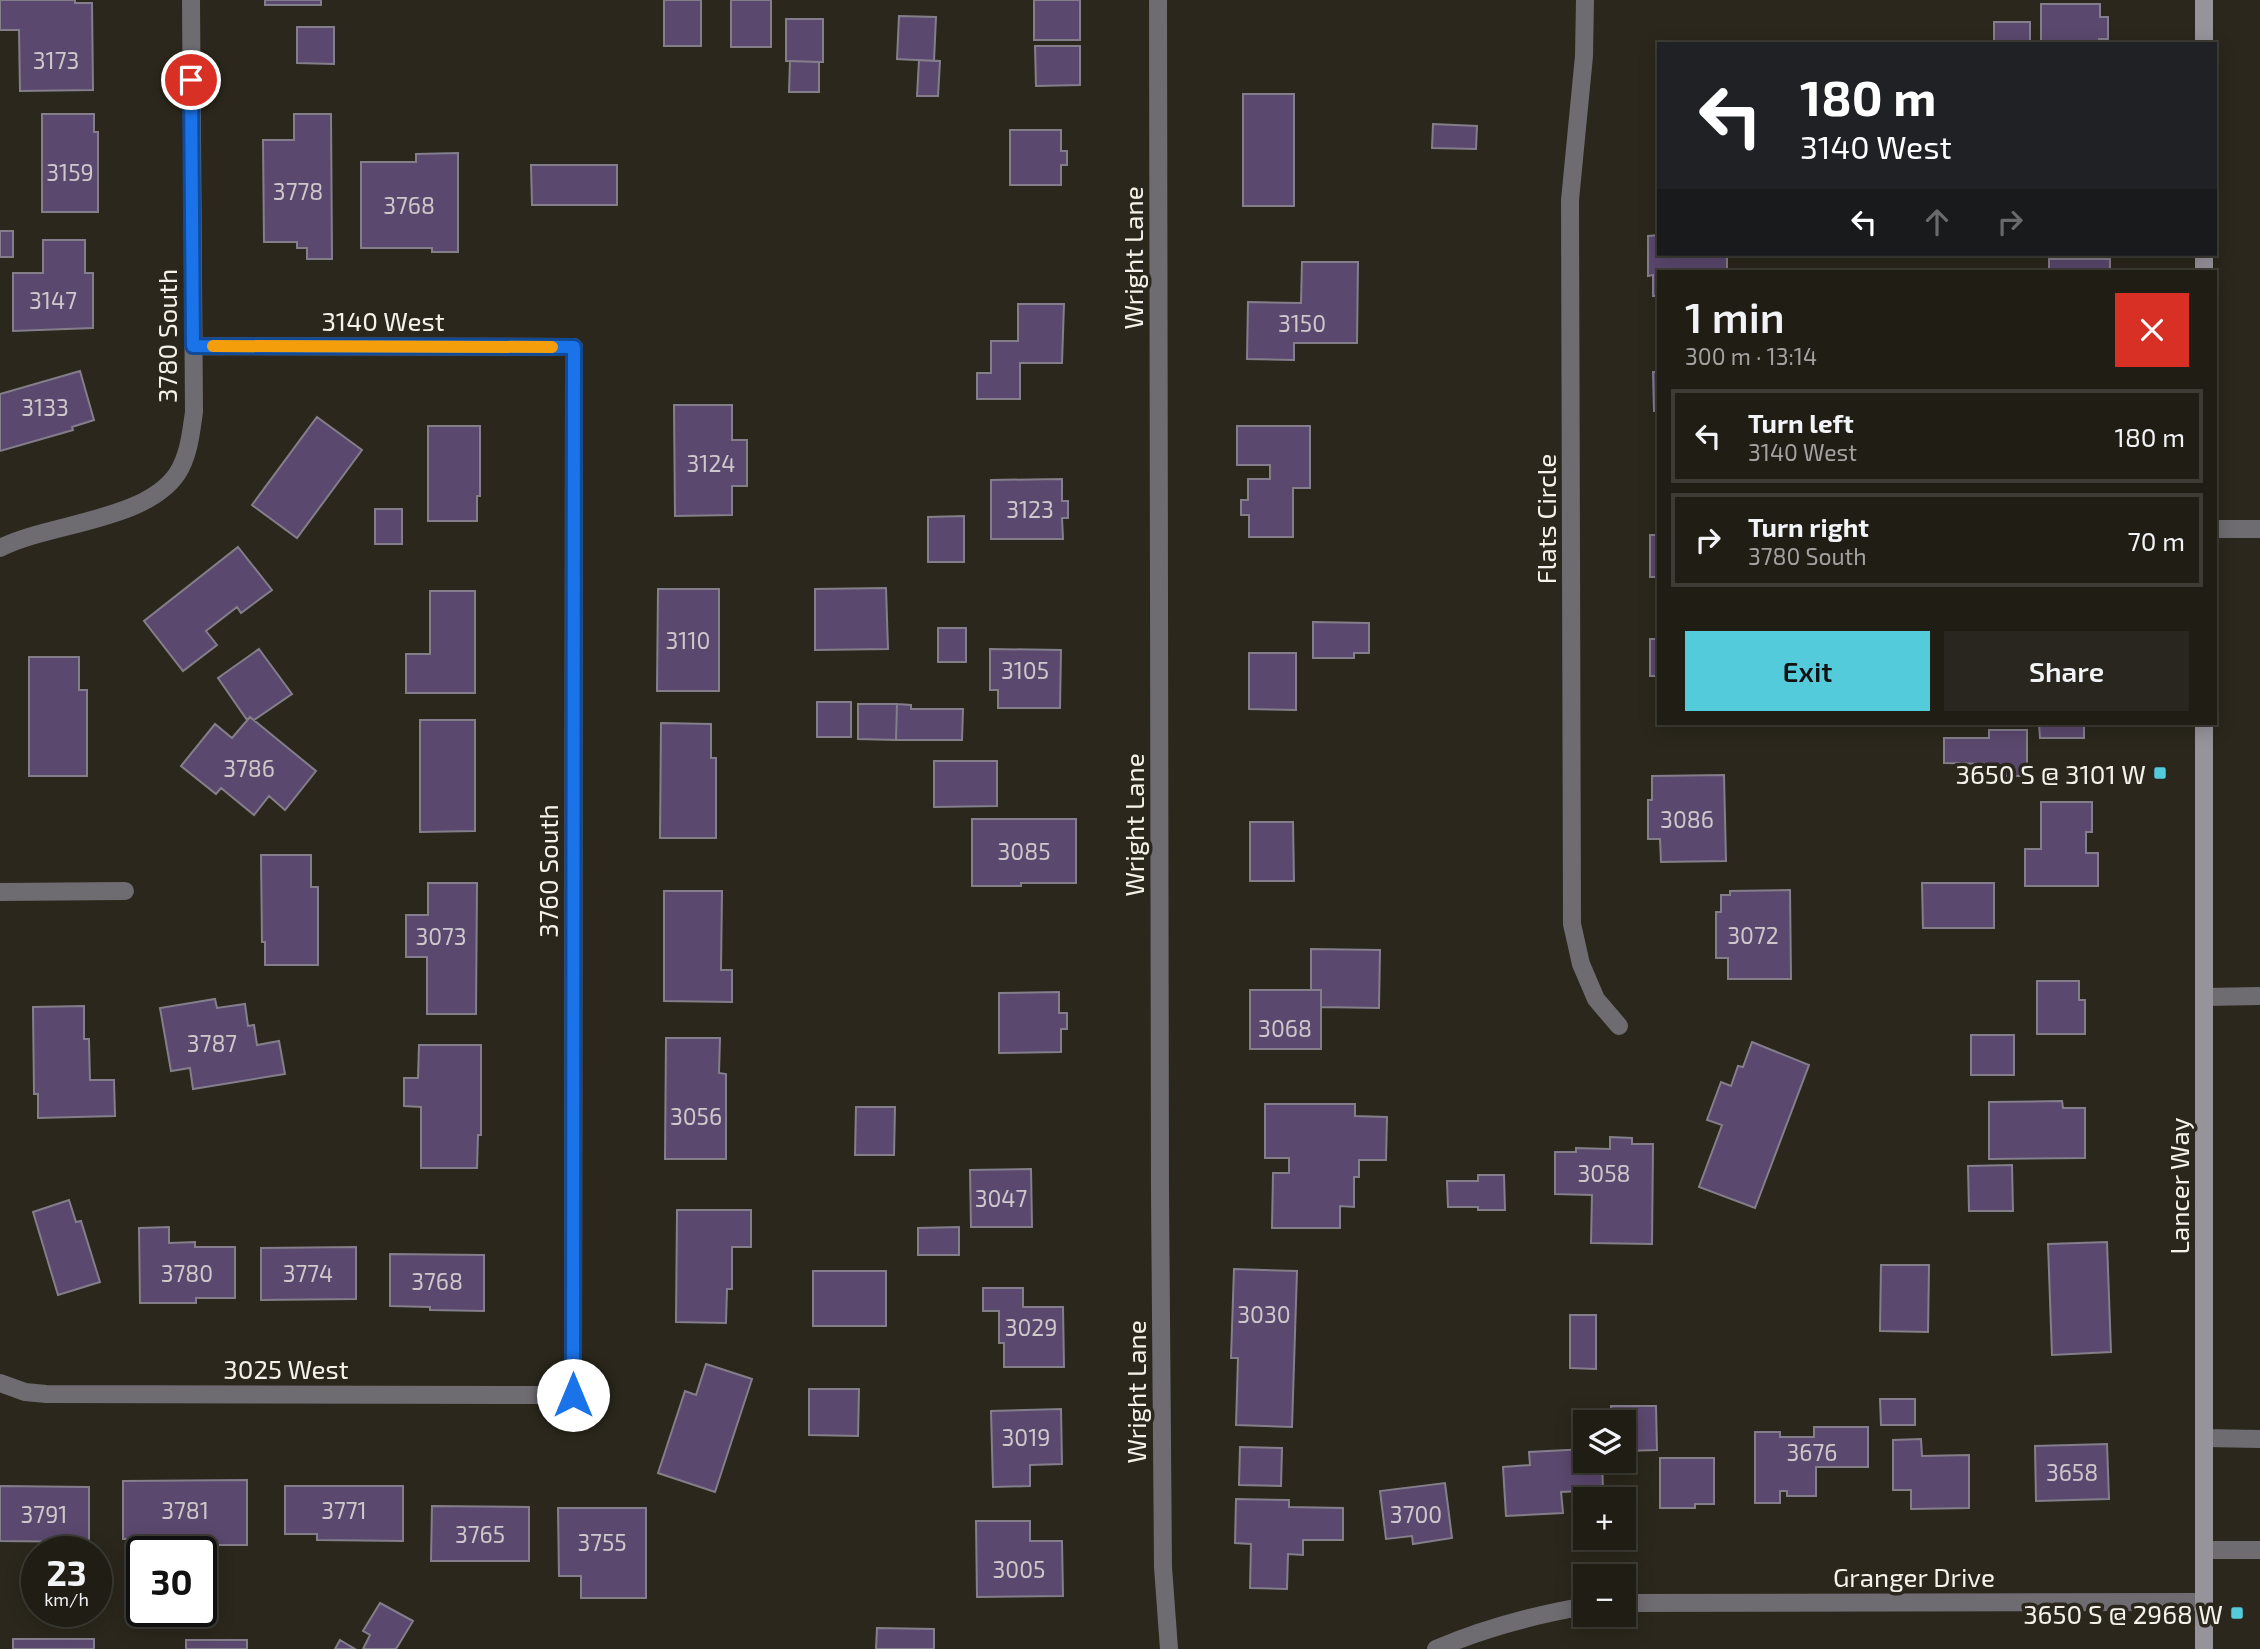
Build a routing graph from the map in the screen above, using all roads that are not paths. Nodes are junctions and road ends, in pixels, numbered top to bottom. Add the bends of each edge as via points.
1 (191, 0) edge
2 (1158, 0) edge
3 (1585, 0) edge
4 (2204, 0) edge
5 (2204, 42) edge
6 (193, 346) junction
7 (574, 347) joint
8 (2217, 528) edge
9 (2260, 529) edge
10 (0, 548) edge
11 (2204, 725) edge
12 (0, 891) edge
13 (125, 891) dead end
14 (2260, 996) edge
15 (2204, 998) junction
16 (1619, 1026) dead end
17 (0, 1383) edge
18 (573, 1395) joint
19 (2204, 1438) junction
20 (2260, 1439) edge
21 (2204, 1550) junction
22 (2260, 1550) edge
23 (2204, 1602) junction
24 (1636, 1603) edge
25 (1573, 1608) edge
26 (1169, 1649) edge
27 (1436, 1649) edge
28 (2204, 1649) edge

1 - 6 street, 3780 South
2 - 26 street, Wright Lane via 1160,1207 1163,1567
3 - 16 street, Flats Circle via 1570,200 1572,924 1580,964 1596,999
4 - 5 street
6 - 7 street, 3140 West
6 - 10 street, 3780 South via 194,412 185,457 160,492 114,513
7 - 18 street, 3760 South
8 - 9 street
11 - 15 street, Lancer Way
12 - 13 street
14 - 15 street
15 - 19 street, Lancer Way
17 - 18 street, 3025 West via 46,1394
19 - 20 street
19 - 21 street, Lancer Way
21 - 22 street
21 - 23 street, Lancer Way
23 - 24 street, Granger Drive
23 - 28 street, Lancer Way
25 - 27 street via 1531,1616

